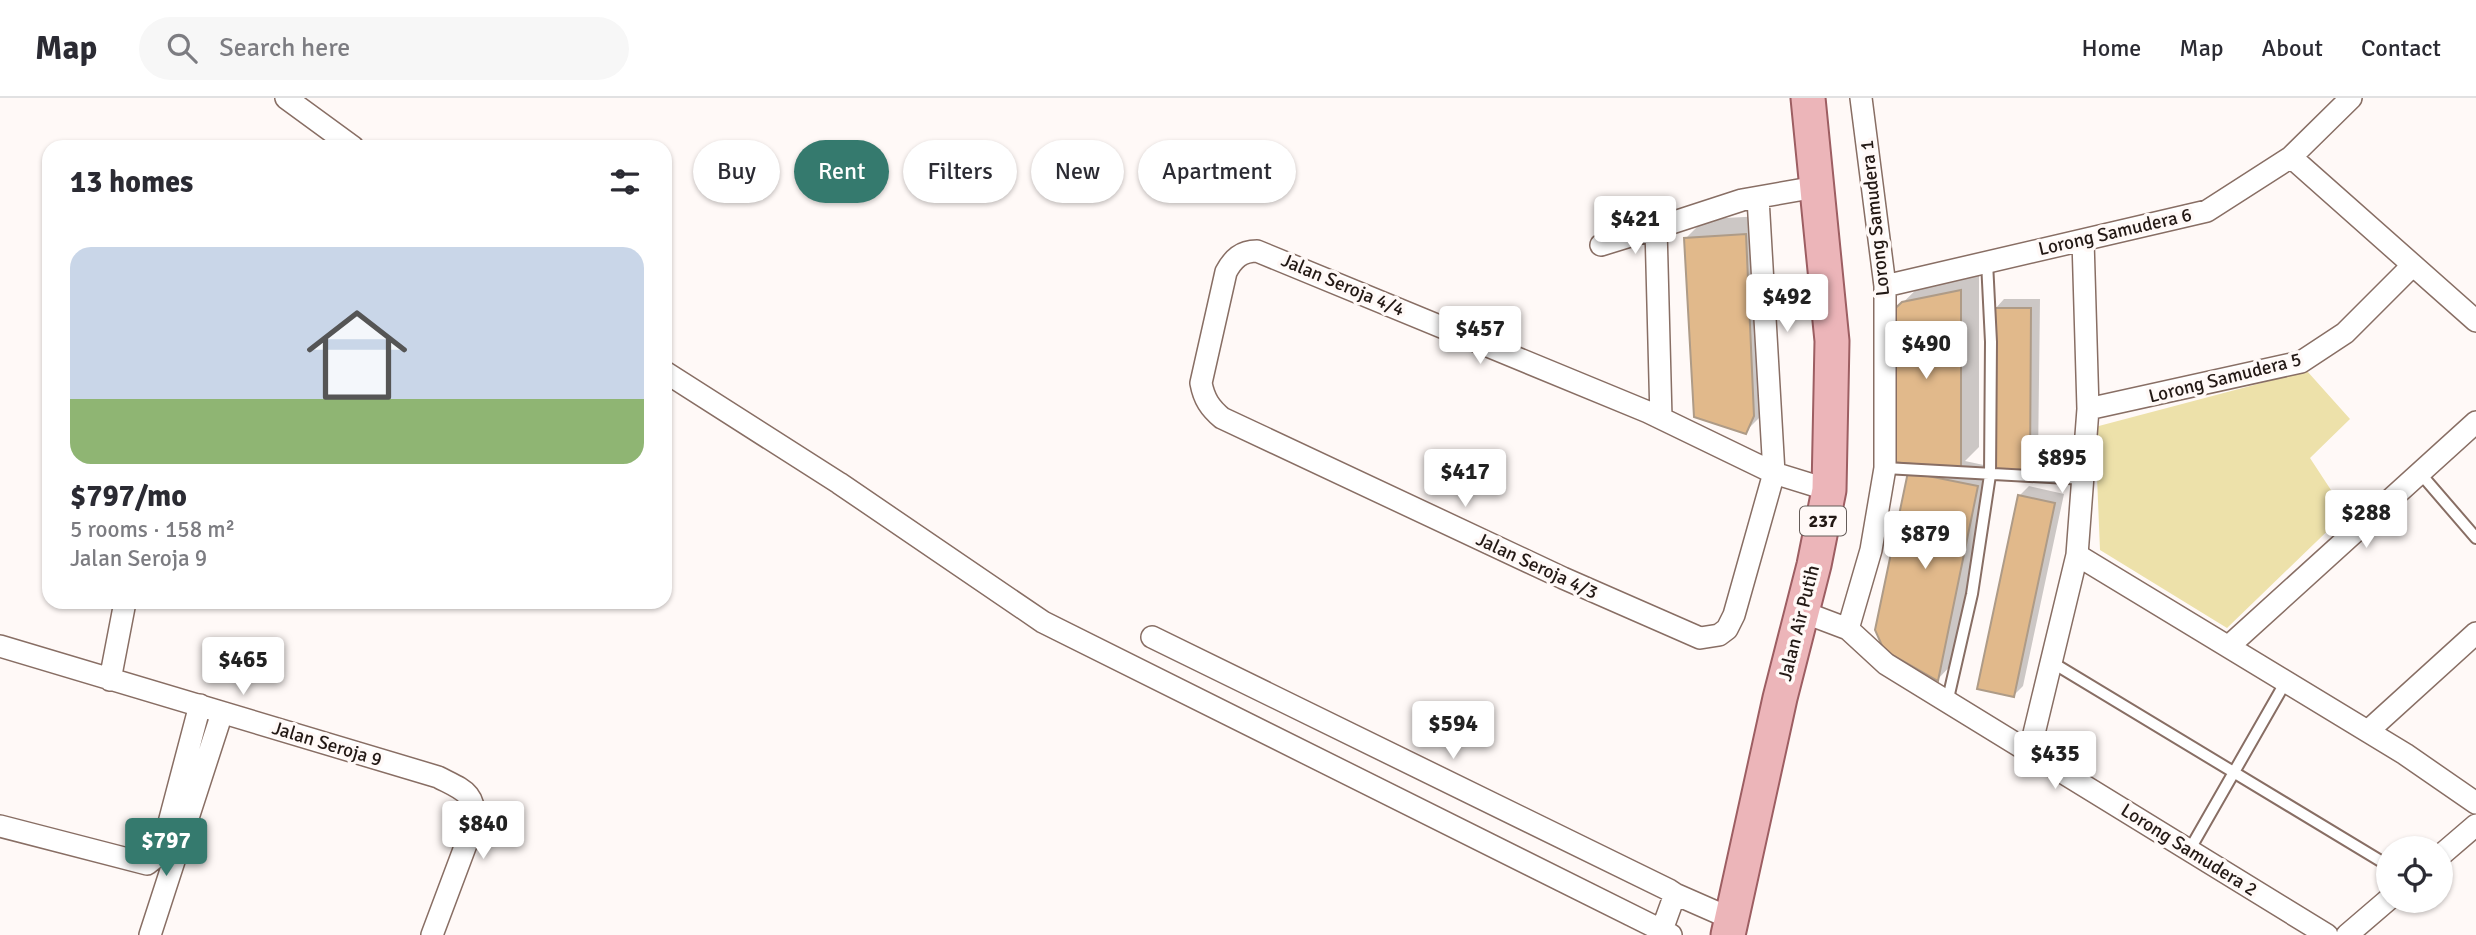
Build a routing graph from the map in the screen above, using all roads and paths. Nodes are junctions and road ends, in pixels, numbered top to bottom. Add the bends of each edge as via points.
1 (286, 98) edge
2 (1808, 98) edge
3 (1861, 98) edge
4 (2351, 98) edge
5 (343, 140) edge
6 (2291, 157) junction
7 (1816, 187) junction
8 (1758, 198) junction
9 (1656, 228) junction
10 (2083, 240) junction
11 (1601, 244) dead end
12 (1987, 262) junction
13 (2412, 267) junction
14 (1885, 286) junction
15 (2476, 321) edge
16 (672, 376) edge
17 (1204, 396) joint
18 (2088, 410) junction
19 (1661, 418) junction
20 (2476, 422) edge
21 (1885, 468) junction
22 (1774, 473) junction
23 (2420, 473) junction
24 (1990, 475) junction
25 (2085, 480) junction
26 (1829, 489) junction
27 (2476, 538) edge
28 (2077, 555) junction
29 (124, 609) edge
30 (1804, 611) junction
31 (1848, 629) junction
32 (2476, 633) edge
33 (1152, 637) dead end
34 (0, 646) edge
35 (2229, 646) junction
36 (2053, 663) junction
37 (110, 680) junction
38 (2285, 683) junction
39 (1947, 703) junction
40 (200, 705) junction
41 (222, 713) junction
42 (2368, 731) junction
43 (2029, 750) junction
44 (2234, 772) junction
45 (2476, 803) edge
46 (2476, 825) edge
47 (0, 826) edge
48 (2453, 845) edge
49 (2190, 849) junction
50 (2376, 858) edge
51 (1675, 894) junction
52 (2376, 910) edge
53 (1730, 927) edge
54 (1667, 933) edge
55 (437, 934) edge
56 (150, 935) edge
57 (2326, 935) edge
58 (2347, 935) edge

1 - 5 street
2 - 7 main road, Jalan Air Putih / 237
3 - 14 street, Lorong Samudera 1
4 - 6 street, Lorong Samudera 6
6 - 10 street, Lorong Samudera 6 via 2207,211
6 - 13 street
7 - 8 street
7 - 26 main road, Jalan Air Putih / 237 via 1832,341
8 - 9 street
8 - 22 street
9 - 11 street
9 - 19 street
10 - 12 street, Lorong Samudera 6
10 - 18 street
12 - 14 street, Lorong Samudera 6
12 - 24 lane
13 - 15 street
13 - 18 street, Lorong Samudera 5 via 2345,333 2301,362
14 - 21 street, Lorong Samudera 1
16 - 54 street via 1053,628
17 - 19 street, Jalan Seroja 4/4 via 1201,383 1226,272 1240,255 1256,250
17 - 22 street, Jalan Seroja 4/3 via 1222,418 1700,638 1727,629 1748,575
18 - 25 street
19 - 22 street, Jalan Seroja 4/4
20 - 23 street
21 - 24 lane
21 - 31 street, Lorong Samudera 1 via 1871,550
22 - 26 street, Jalan Seroja 4/4
23 - 27 lane
23 - 35 street
24 - 25 lane
24 - 39 lane via 1972,594
25 - 28 street
26 - 30 main road, Jalan Air Putih / 237
28 - 35 street
28 - 36 street
29 - 37 street
30 - 31 street, Lorong Samudera 2
30 - 53 main road, Jalan Air Putih / 237 via 1780,698
31 - 39 street, Lorong Samudera 2 via 1886,664
32 - 42 street
33 - 51 street
34 - 37 street, Jalan Seroja 9
35 - 38 street
36 - 43 street
36 - 44 lane
37 - 40 street, Jalan Seroja 9
38 - 42 street
38 - 44 lane
39 - 43 street, Lorong Samudera 2
40 - 41 street, Jalan Seroja 9
40 - 47 street via 161,853 154,861 147,864
41 - 55 street, Jalan Seroja 9 via 438,777 467,792 475,805 474,823
41 - 56 street
42 - 45 street
43 - 49 street, Lorong Samudera 2
44 - 49 lane
44 - 50 lane
46 - 48 street
49 - 57 street, Lorong Samudera 2
51 - 53 street
51 - 54 street
52 - 58 street

